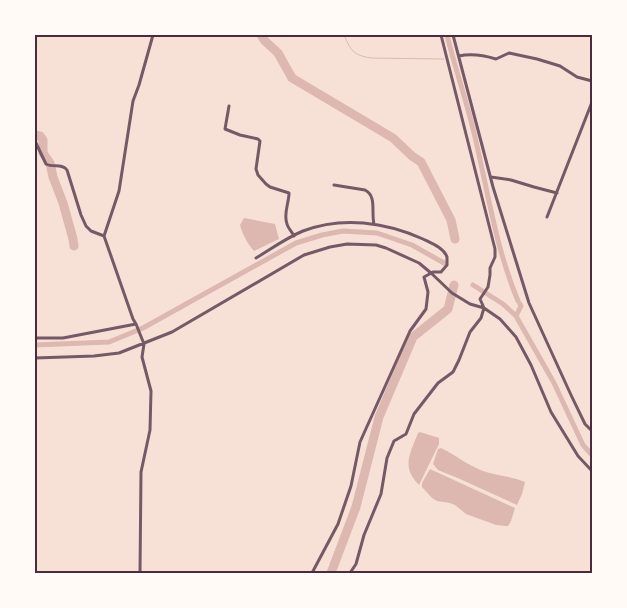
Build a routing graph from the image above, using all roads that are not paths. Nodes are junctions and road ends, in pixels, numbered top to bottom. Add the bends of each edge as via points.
1 (153, 35) edge
2 (441, 35) edge
3 (453, 35) edge
4 (459, 56) junction
5 (592, 82) edge
6 (592, 102) edge
7 (229, 106) dead end
8 (35, 141) edge
9 (490, 176) junction
10 (334, 185) dead end
11 (557, 193) junction
12 (547, 217) dead end
13 (374, 224) junction
14 (104, 236) junction
15 (294, 236) junction
16 (256, 258) dead end
17 (431, 273) junction
18 (484, 308) junction
19 (136, 324) junction
20 (35, 338) edge
21 (143, 342) junction
22 (35, 358) edge
23 (592, 431) edge
24 (592, 471) edge
25 (140, 573) edge
26 (312, 573) edge
27 (350, 573) edge

1 - 14 street via 133,101 119,190
2 - 18 street via 495,249 496,257 490,268 487,290 480,298
3 - 4 street
4 - 5 street via 469,53 496,59 509,52 560,66
4 - 9 street
6 - 11 street
7 - 15 street via 225,129 260,141 258,175 270,187 289,193 286,220
8 - 14 street via 46,164 65,167 86,226
9 - 11 street
9 - 23 street via 530,303 571,395
10 - 13 street via 370,192
11 - 12 street
13 - 15 street via 350,222 327,225
13 - 17 street via 401,230 440,248 448,258 448,265 441,272
14 - 19 street
15 - 16 street
17 - 18 street via 470,304
17 - 21 street via 419,263 386,248 347,244 330,247 304,255 172,332
17 - 26 street via 424,277 428,292 426,309 410,331 360,442 351,486 338,524
18 - 24 street via 500,319 516,337 551,412 578,456
18 - 27 street via 453,372 438,383 420,406 406,434 394,441 387,458 381,494
19 - 20 street via 64,338
19 - 21 street
21 - 22 street via 119,353
21 - 25 street via 142,357 151,391 151,411 141,472

